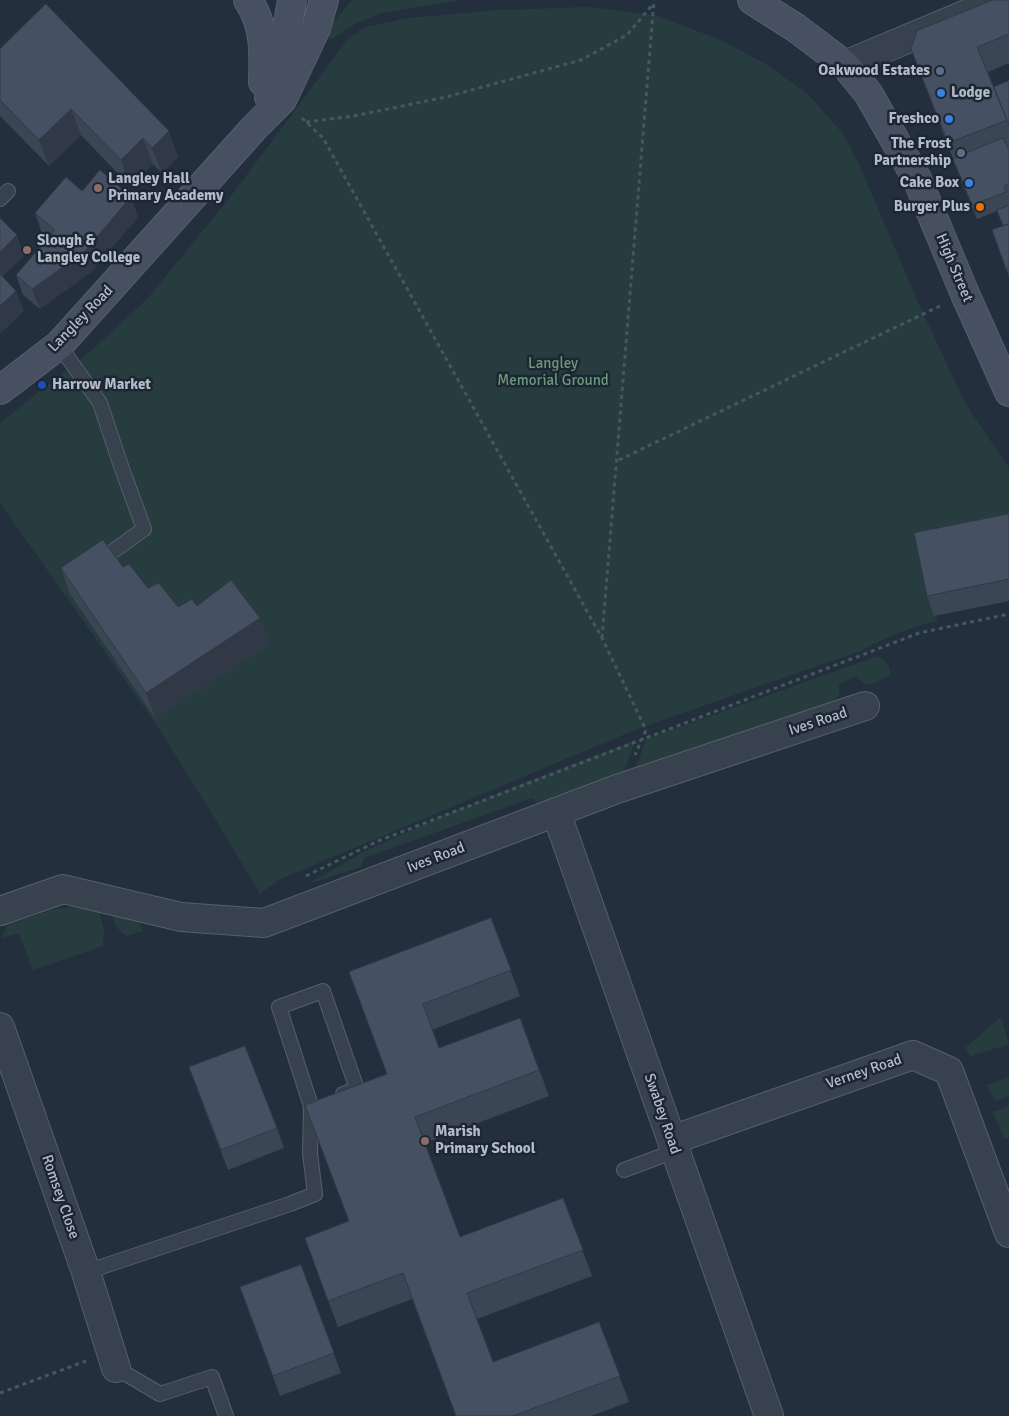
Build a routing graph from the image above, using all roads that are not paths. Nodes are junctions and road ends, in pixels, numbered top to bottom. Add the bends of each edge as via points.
1 (248, 0) edge
2 (292, 0) edge
3 (324, 0) edge
4 (752, 0) edge
5 (1000, 0) edge
6 (845, 64) junction
7 (254, 128) junction
8 (58, 345) junction
9 (0, 390) edge
10 (1009, 392) edge
11 (90, 567) edge
12 (852, 705) dead end
13 (556, 812) junction
14 (0, 911) edge
15 (0, 1026) edge
16 (320, 1102) junction
17 (673, 1146) junction
18 (624, 1170) dead end
19 (1009, 1234) edge
20 (86, 1272) junction
21 (114, 1360) joint
22 (226, 1416) edge
23 (769, 1416) edge

1 - 7 street via 261,25 264,54 263,83
2 - 7 street, Langley Road via 271,93
3 - 7 street, Langley Road via 316,28 282,100
4 - 6 street, High Street
5 - 6 street
6 - 10 street, High Street via 868,93 917,179
7 - 8 street, Langley Road
8 - 9 street, Langley Road
8 - 11 lane via 100,403 144,529
12 - 13 street, Ives Road
13 - 14 street, Ives Road via 264,923 181,917 63,889
13 - 17 street, Swabey Road
15 - 20 street, Romsey Close
16 - 16 lane via 279,1007 323,991 357,1088
16 - 20 lane via 310,1153 315,1194
17 - 18 lane
17 - 19 street, Verney Road via 913,1055 949,1072
17 - 23 street, Swabey Road
20 - 21 street, Romsey Close
21 - 22 lane via 160,1394 212,1377

